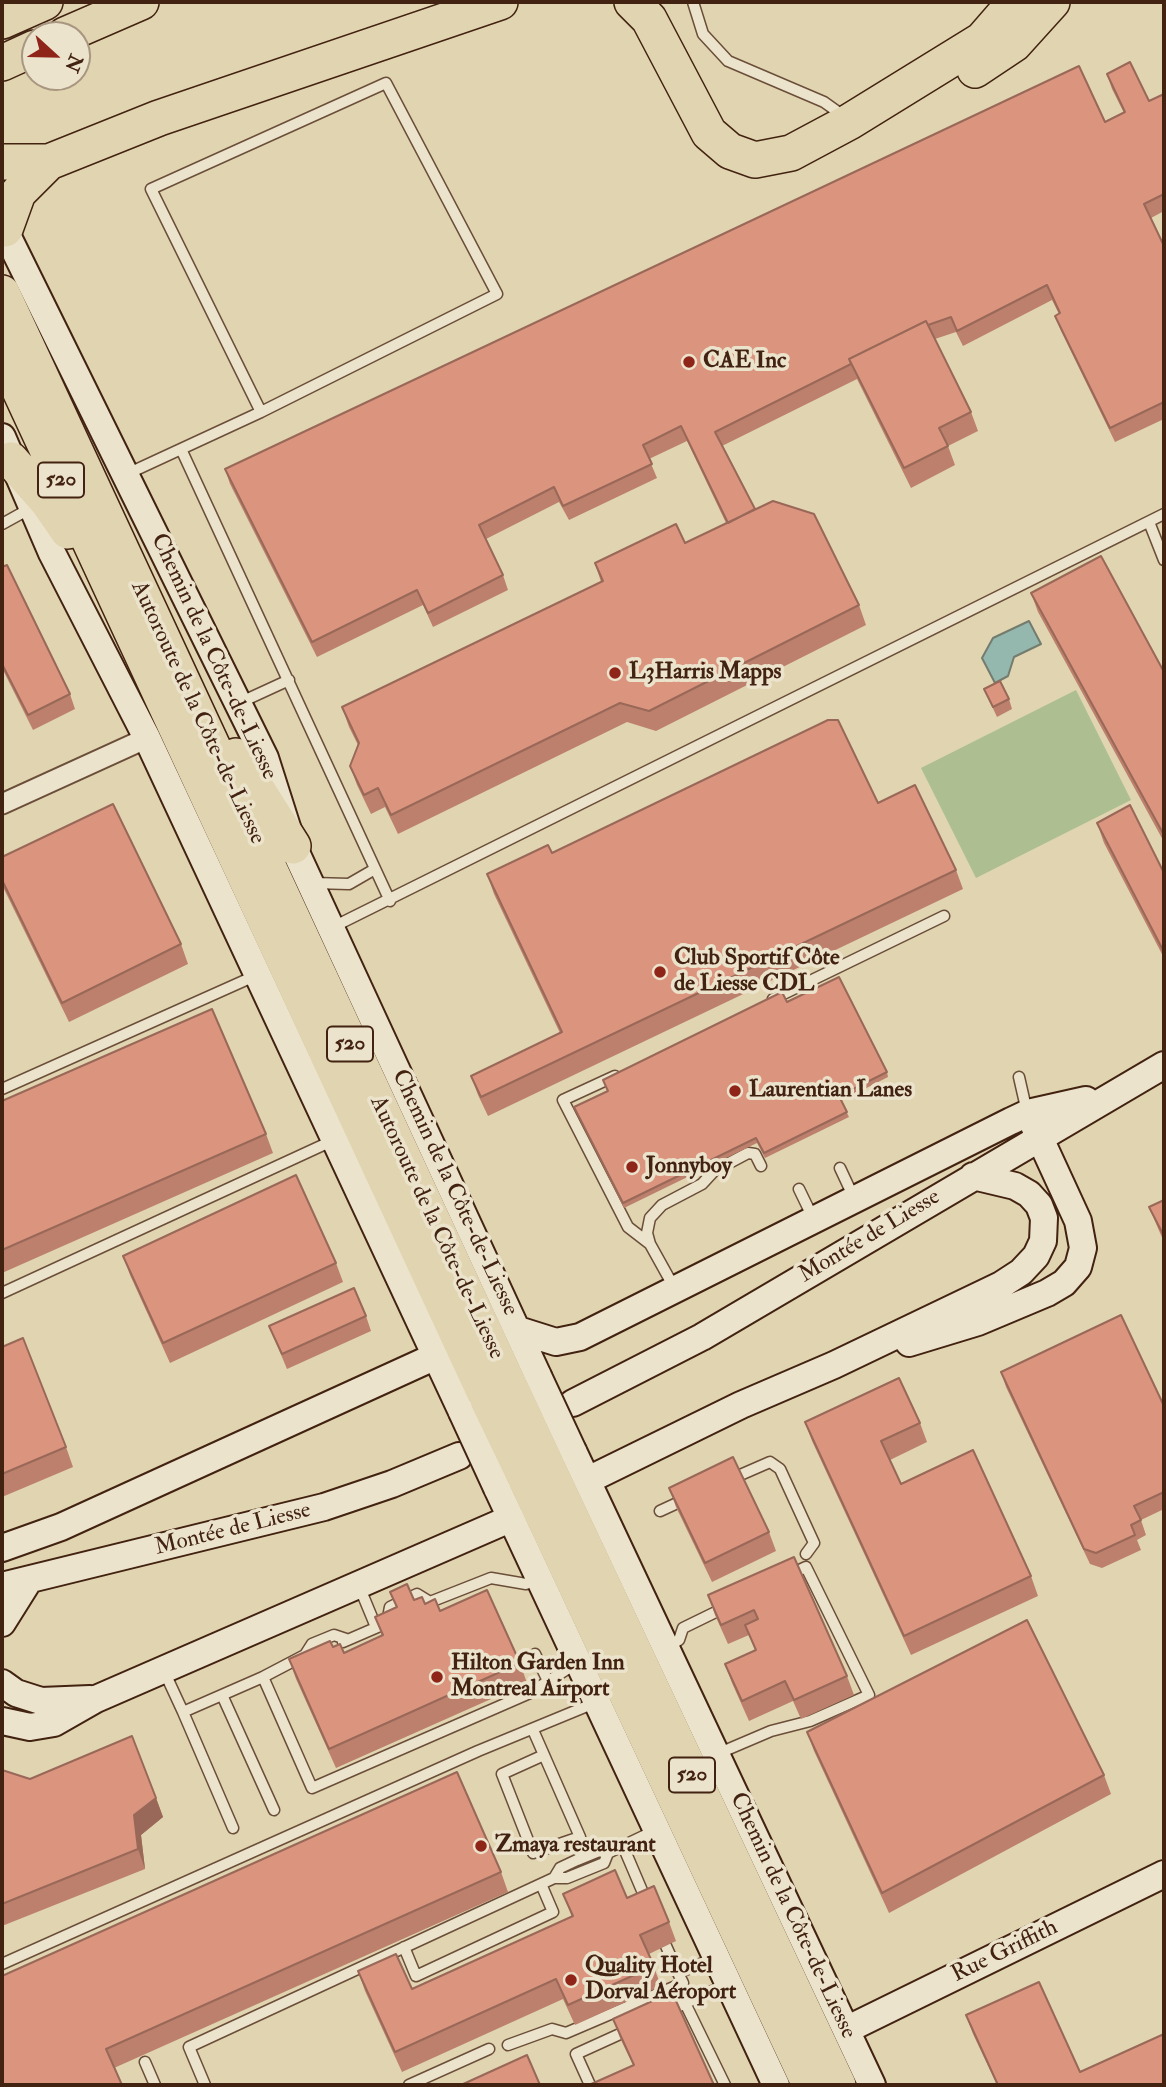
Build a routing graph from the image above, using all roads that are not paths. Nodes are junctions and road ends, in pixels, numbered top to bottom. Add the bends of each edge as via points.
1 (45, 2) edge
2 (156, 2) edge
3 (500, 2) edge
4 (632, 2) edge
5 (693, 2) edge
6 (1015, 2) edge
7 (1052, 2) edge
8 (126, 8) edge
9 (2, 20) edge
10 (91, 23) edge
11 (21, 54) edge
12 (2, 63) edge
13 (849, 122) junction
14 (2, 162) edge
15 (50, 162) junction
16 (4, 227) edge
17 (2, 293) edge
18 (2, 352) edge
19 (261, 411) junction
20 (7, 449) edge
21 (181, 449) junction
22 (127, 474) junction
23 (32, 508) junction
24 (1164, 514) edge
25 (1149, 522) junction
26 (2, 524) edge
27 (1164, 560) edge
28 (121, 608) junction
29 (289, 680) junction
30 (190, 698) junction
31 (238, 703) junction
32 (147, 738) junction
33 (2, 804) edge
34 (293, 846) junction
35 (375, 869) junction
36 (310, 883) junction
37 (390, 901) junction
38 (944, 916) dead end
39 (331, 928) junction
40 (257, 974) junction
41 (758, 1006) edge
42 (1164, 1065) edge
43 (624, 1071) edge
44 (1019, 1077) dead end
45 (2, 1089) edge
46 (1033, 1124) junction
47 (335, 1140) junction
48 (761, 1166) dead end
49 (840, 1168) dead end
50 (973, 1176) junction
51 (799, 1189) dead end
52 (854, 1199) junction
53 (814, 1219) junction
54 (650, 1244) junction
55 (675, 1289) junction
56 (2, 1293) edge
57 (518, 1330) junction
58 (436, 1356) junction
59 (834, 1365) junction
60 (500, 1394) junction
61 (573, 1403) dead end
62 (459, 1456) dead end
63 (535, 1470) junction
64 (588, 1480) junction
65 (721, 1484) edge
66 (696, 1494) edge
67 (660, 1511) dead end
68 (512, 1518) junction
69 (2, 1548) edge
70 (806, 1554) dead end
71 (539, 1577) junction
72 (781, 1579) edge
73 (29, 1580) junction
74 (359, 1585) junction
75 (2, 1586) edge
76 (430, 1602) junction
77 (732, 1604) edge
78 (417, 1609) edge
79 (400, 1617) edge
80 (2, 1623) edge
81 (387, 1623) junction
82 (376, 1627) junction
83 (346, 1639) junction
84 (666, 1648) junction
85 (332, 1651) edge
86 (535, 1654) dead end
87 (305, 1655) junction
88 (317, 1657) edge
89 (579, 1662) junction
90 (163, 1670) junction
91 (263, 1677) junction
92 (548, 1681) junction
93 (2, 1683) edge
94 (222, 1695) junction
95 (96, 1699) junction
96 (597, 1701) junction
97 (183, 1712) junction
98 (2, 1721) edge
99 (533, 1730) junction
100 (716, 1754) junction
101 (544, 1755) junction
102 (275, 1810) dead end
103 (233, 1828) dead end
104 (657, 1830) junction
105 (623, 1846) junction
106 (1164, 1874) edge
107 (541, 1884) junction
108 (650, 1910) edge
109 (666, 1946) dead end
110 (404, 1947) junction
111 (719, 1957) junction
112 (2, 1964) edge
113 (678, 1973) junction
114 (729, 1983) junction
115 (685, 2003) junction
116 (661, 2015) edge
117 (636, 2026) edge
118 (846, 2031) junction
119 (508, 2045) dead end
120 (489, 2049) dead end
121 (145, 2062) dead end
122 (155, 2085) edge
123 (205, 2085) edge
124 (409, 2085) edge
125 (590, 2085) edge
126 (725, 2085) edge
127 (776, 2085) edge
128 (810, 2085) edge
129 (838, 2085) edge
130 (872, 2085) edge

1 - 9 highway
2 - 8 highway
3 - 15 highway via 159,118
4 - 13 highway via 649,19 709,133 730,151 755,160 780,158
5 - 13 lane via 703,34 728,61 824,102
6 - 13 highway via 982,40
7 - 13 highway via 1025,34 984,65
8 - 10 highway
11 - 12 highway
14 - 15 highway
15 - 16 highway via 18,193
16 - 22 street, Chemin de la Côte-de-Liesse
17 - 30 highway, Autoroute de la Côte-de-Liesse / 520
18 - 28 highway, Autoroute de la Côte-de-Liesse / 520
19 - 19 lane via 151,189 386,83 497,294
19 - 21 lane
20 - 23 street, Chemin de la Côte-de-Liesse
20 - 28 highway
21 - 22 lane
21 - 29 lane
22 - 31 street, Chemin de la Côte-de-Liesse
23 - 26 lane
23 - 32 street, Chemin de la Côte-de-Liesse
24 - 25 lane
25 - 27 lane
25 - 37 lane
28 - 60 highway, Autoroute de la Côte-de-Liesse / 520
29 - 31 lane
29 - 35 lane
30 - 34 highway via 246,768
30 - 60 highway, Autoroute de la Côte-de-Liesse / 520
31 - 34 street, Chemin de la Côte-de-Liesse via 265,758
32 - 33 street
32 - 40 street, Chemin de la Côte-de-Liesse
34 - 36 street, Chemin de la Côte-de-Liesse
35 - 36 lane via 349,884
35 - 37 lane
36 - 39 street, Chemin de la Côte-de-Liesse
37 - 39 lane
38 - 41 lane
39 - 57 street, Chemin de la Côte-de-Liesse
40 - 45 lane
40 - 47 street, Chemin de la Côte-de-Liesse
42 - 46 street, Montée de Liesse via 1113,1094
43 - 54 lane via 563,1100 628,1227
44 - 46 lane
46 - 50 street, Montée de Liesse
46 - 52 street
46 - 59 street via 1081,1231 1082,1254 1070,1278 1052,1291 978,1322
47 - 56 lane
47 - 58 street, Chemin de la Côte-de-Liesse
48 - 54 lane via 755,1154 748,1153 662,1205 650,1218
49 - 52 lane
50 - 59 street via 1015,1185 1034,1198 1044,1226 1036,1256 1001,1285
50 - 61 street, Montée de Liesse via 702,1337
51 - 53 lane
52 - 53 street
53 - 55 street
54 - 55 lane
55 - 57 street via 567,1341 549,1341
57 - 60 street, Chemin de la Côte-de-Liesse
58 - 60 street, Chemin de la Côte-de-Liesse
58 - 69 street via 61,1527
59 - 64 street
60 - 63 highway, Autoroute de la Côte-de-Liesse / 520, bridge
60 - 63 street, Chemin de la Côte-de-Liesse, bridge
62 - 73 street, Montée de Liesse via 312,1511
63 - 64 street, Chemin de la Côte-de-Liesse
63 - 68 street, Chemin de la Côte-de-Liesse
63 - 128 highway, Autoroute de la Côte-de-Liesse / 520
63 - 129 highway, Autoroute de la Côte-de-Liesse / 520
64 - 84 street, Chemin de la Côte-de-Liesse
65 - 70 lane via 770,1462 780,1469 814,1544
66 - 67 lane
68 - 71 street, Chemin de la Côte-de-Liesse
68 - 74 street
71 - 76 lane via 526,1584 491,1578
71 - 89 street, Chemin de la Côte-de-Liesse
72 - 100 lane via 806,1567 869,1695
73 - 75 street, Montée de Liesse
73 - 80 street
74 - 82 lane
74 - 90 street
76 - 78 lane
76 - 81 lane via 417,1594 390,1606
77 - 84 lane via 684,1628 679,1640
79 - 81 lane
81 - 82 lane
82 - 83 lane
83 - 85 lane
83 - 87 lane via 334,1635 312,1644
84 - 100 street, Chemin de la Côte-de-Liesse
86 - 92 lane
87 - 88 lane
87 - 91 lane
89 - 92 lane
89 - 96 street, Chemin de la Côte-de-Liesse
90 - 95 street
90 - 97 lane
91 - 92 lane via 312,1788
91 - 94 lane
93 - 95 street via 41,1701
94 - 97 lane
94 - 102 lane
95 - 98 street via 40,1727
96 - 99 lane
96 - 104 street, Chemin de la Côte-de-Liesse
97 - 103 lane
99 - 101 lane
99 - 112 lane
100 - 118 street, Chemin de la Côte-de-Liesse
101 - 101 lane via 580,1837 533,1853 502,1773
104 - 105 lane
104 - 111 street, Chemin de la Côte-de-Liesse
105 - 107 lane via 577,1860
105 - 108 lane
106 - 118 street, Rue Griffith
107 - 110 lane
107 - 110 lane via 553,1912 416,1976
109 - 113 lane
110 - 123 lane via 189,2047
111 - 113 lane
111 - 114 street, Chemin de la Côte-de-Liesse
113 - 119 lane via 683,1983 641,2006 566,2033 552,2029
114 - 115 lane
114 - 127 street, Chemin de la Côte-de-Liesse
115 - 116 lane
115 - 126 lane
117 - 125 lane via 576,2054
118 - 130 street, Chemin de la Côte-de-Liesse
120 - 124 lane
121 - 122 lane

